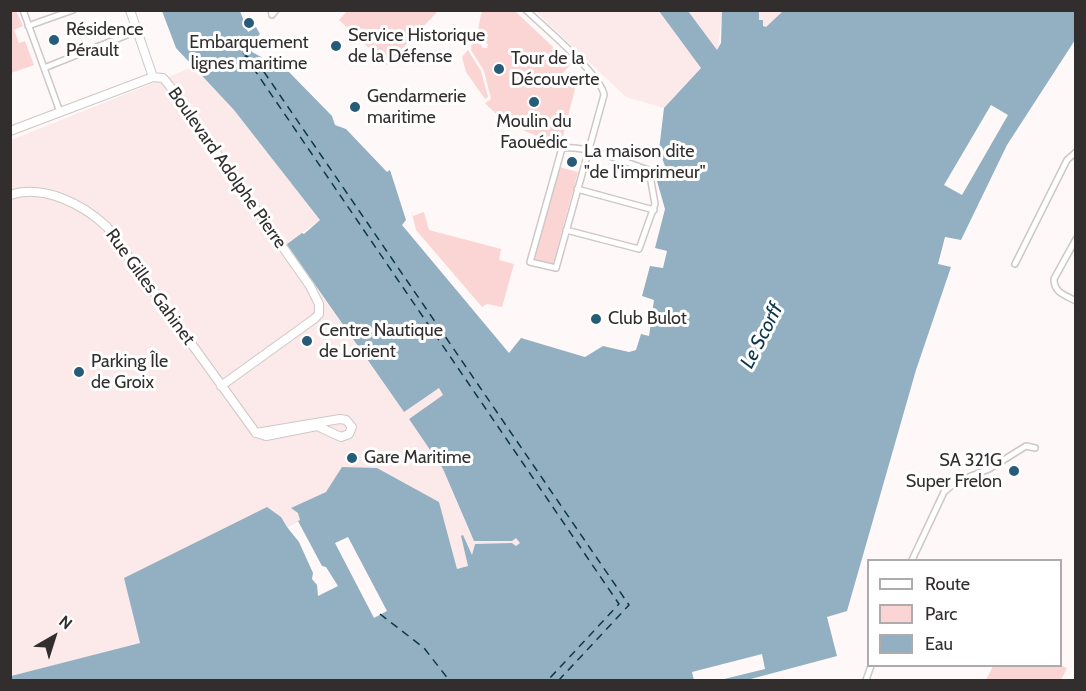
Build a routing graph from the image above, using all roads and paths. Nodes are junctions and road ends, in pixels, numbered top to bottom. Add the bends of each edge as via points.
1 (23, 10) edge
2 (73, 10) edge
3 (130, 10) edge
4 (526, 10) edge
5 (28, 26) junction
6 (137, 31) junction
7 (44, 68) junction
8 (153, 77) junction
9 (60, 112) junction
10 (10, 131) edge
11 (586, 151) junction
12 (1076, 152) edge
13 (576, 189) junction
14 (10, 195) edge
15 (654, 210) junction
16 (566, 230) junction
17 (1076, 239) edge
18 (1015, 264) dead end
19 (1076, 301) edge
20 (220, 386) junction
21 (256, 433) junction
22 (1035, 448) dead end
23 (913, 559) edge

1 - 5 street
2 - 5 street
3 - 6 street
4 - 11 street via 603,88
5 - 7 street
6 - 7 street
6 - 8 street
7 - 9 street
8 - 9 street, Boulevard Adolphe Pierre
8 - 20 street, Boulevard Adolphe Pierre via 163,78 169,85 319,304 319,314 314,319
9 - 10 street, Boulevard Adolphe Pierre
11 - 13 street
11 - 15 street via 649,170
11 - 16 street via 562,148 530,262 556,268
12 - 18 street via 1067,160
13 - 15 street
13 - 16 street
14 - 20 street, Rue Gilles Gahinet via 34,190 78,207 99,220
15 - 16 street via 639,249
17 - 19 street via 1054,286
20 - 21 street, Rue Gilles Gahinet
21 - 21 street via 266,436 317,426 341,437 349,434 352,427 340,419
22 - 23 street via 1026,446 944,492

